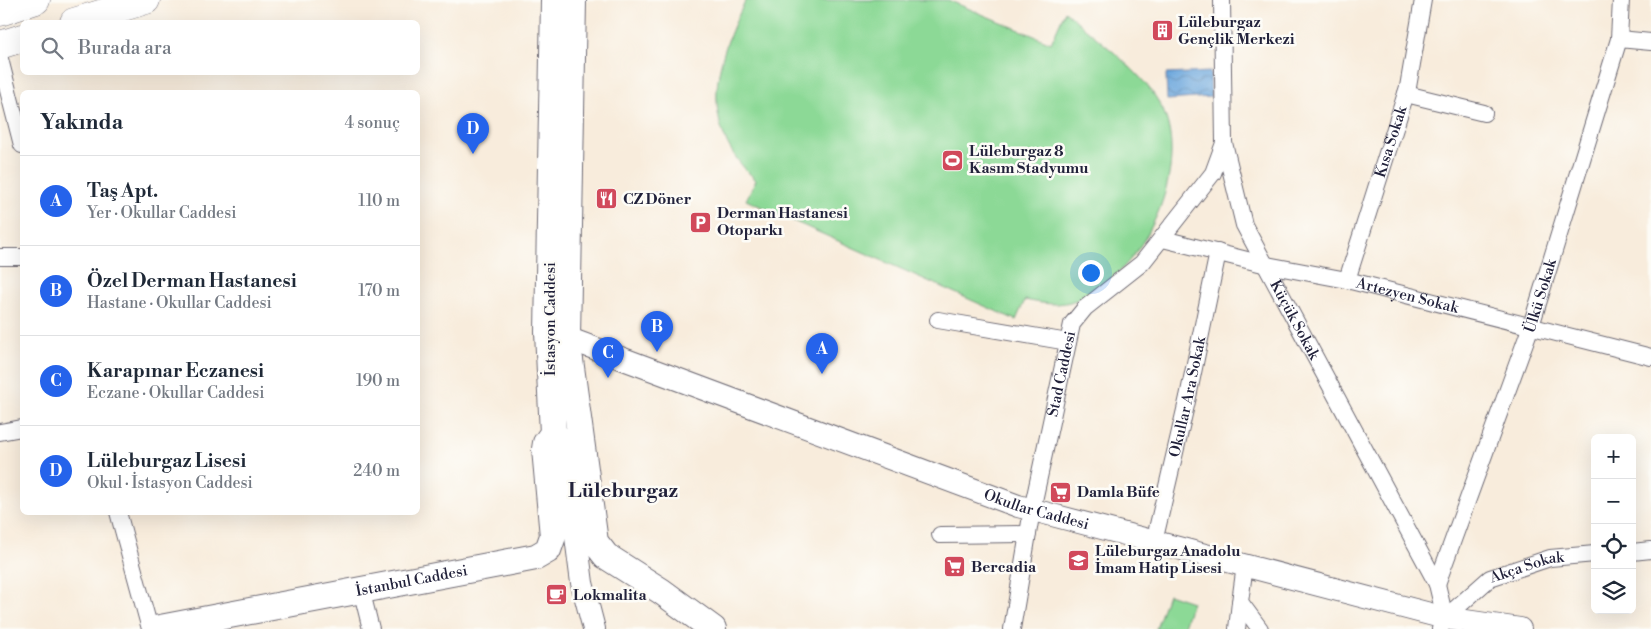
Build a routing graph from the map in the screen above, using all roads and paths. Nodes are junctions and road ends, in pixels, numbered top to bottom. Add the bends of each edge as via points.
1 (36, 0) edge
2 (146, 0) edge
3 (554, 0) edge
4 (573, 0) edge
5 (1222, 0) edge
6 (1423, 0) edge
7 (1621, 0) edge
8 (0, 12) edge
9 (81, 20) edge
10 (20, 39) edge
11 (1619, 40) junction
12 (1651, 42) edge
13 (0, 45) edge
14 (0, 59) edge
15 (1406, 94) junction
16 (1484, 113) dead end
17 (20, 137) edge
18 (1224, 143) junction
19 (1162, 239) junction
20 (1218, 252) junction
21 (0, 257) edge
22 (20, 257) edge
23 (1267, 266) junction
24 (1347, 280) junction
25 (938, 320) dead end
26 (1531, 326) junction
27 (558, 335) junction
28 (1068, 342) junction
29 (1651, 357) edge
30 (20, 428) edge
31 (0, 432) edge
32 (553, 433) junction
33 (1032, 510) junction
34 (119, 515) edge
35 (1028, 534) junction
36 (940, 535) dead end
37 (1154, 542) junction
38 (1651, 550) edge
39 (1636, 552) edge
40 (1591, 554) edge
41 (1245, 566) junction
42 (1437, 584) junction
43 (361, 589) junction
44 (1240, 602) junction
45 (1442, 623) edge
46 (150, 629) edge
47 (155, 629) edge
48 (371, 629) edge
49 (594, 629) edge
50 (713, 629) edge
51 (1012, 629) edge
52 (1237, 629) edge
53 (1260, 629) edge
54 (1520, 629) edge

1 - 8 highway
2 - 9 highway
3 - 27 main road, İstasyon Caddesi
4 - 27 main road, İstasyon Caddesi
5 - 18 street, Küçük Sokak
6 - 15 street, Kısa Sokak
7 - 11 street, Ülkü Sokak
10 - 13 highway
11 - 12 street
11 - 26 street, Ülkü Sokak
14 - 17 street
15 - 16 street
15 - 24 street, Kısa Sokak
18 - 19 street, Stad Caddesi via 1214,173
18 - 23 street, Küçük Sokak via 1244,225
19 - 20 street, Artezyen Sokak
19 - 28 street, Stad Caddesi via 1142,263 1085,308 1072,324
20 - 23 street, Artezyen Sokak
20 - 37 street, Okullar Ara Sokak
21 - 22 street
23 - 24 street, Artezyen Sokak
23 - 42 street, Küçük Sokak
24 - 26 street, Artezyen Sokak
25 - 28 street
26 - 29 street, Artezyen Sokak
26 - 42 street, Ülkü Sokak
27 - 32 main road, İstasyon Caddesi
27 - 33 main road, Okullar Caddesi
27 - 50 main road via 595,542 606,556
28 - 33 street, Stad Caddesi
30 - 31 street
32 - 43 main road, İstanbul Caddesi via 545,449 553,536 548,550 536,557
32 - 49 main road, İstasyon Caddesi via 562,438 564,444 576,547
33 - 35 street, Stad Caddesi
33 - 37 main road, Okullar Caddesi
34 - 46 street
35 - 36 street
35 - 51 street, Stad Caddesi
37 - 41 main road, Okullar Caddesi
38 - 39 street
40 - 45 street, Akça Sokak via 1550,558 1490,578
41 - 44 street
41 - 45 main road, Okullar Caddesi
42 - 45 street, Küçük Sokak
43 - 47 main road, İstanbul Caddesi
43 - 48 street
44 - 52 street
44 - 53 street
45 - 54 main road, Okullar Caddesi

